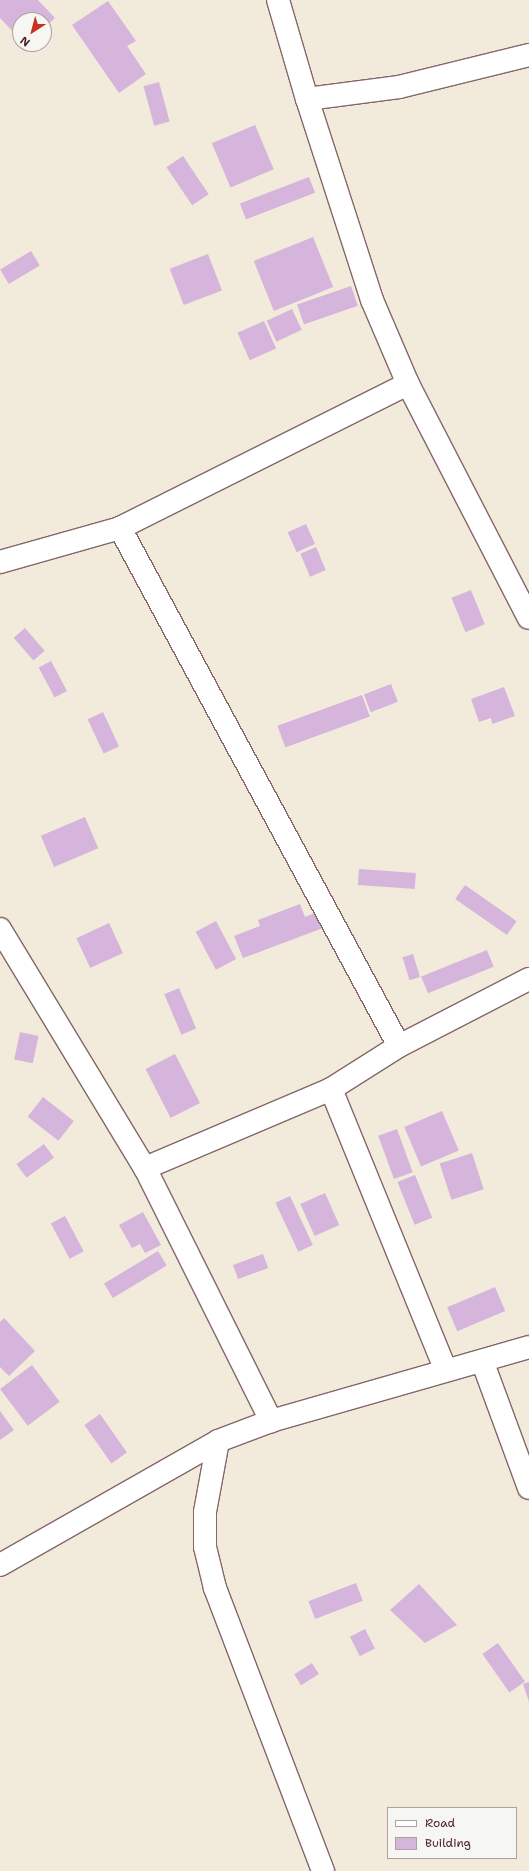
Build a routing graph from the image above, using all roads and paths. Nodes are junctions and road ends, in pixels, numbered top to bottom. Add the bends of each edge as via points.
1 (278, 0) edge
2 (529, 55) edge
3 (307, 98) junction
4 (408, 384) junction
5 (120, 528) junction
6 (0, 562) edge
7 (529, 618) edge
8 (0, 929) edge
9 (529, 979) edge
10 (399, 1046) junction
11 (331, 1089) junction
12 (145, 1168) junction
13 (529, 1347) edge
14 (483, 1363) junction
15 (444, 1369) junction
16 (271, 1421) junction
17 (218, 1441) junction
18 (529, 1488) edge
19 (0, 1565) edge
20 (323, 1871) edge

1 - 3 street
2 - 3 street via 399,87
3 - 4 street via 372,300
4 - 5 street
4 - 7 street
5 - 6 street
5 - 10 street
8 - 12 street
9 - 10 street
10 - 11 street
11 - 12 street
11 - 15 street
12 - 16 street
13 - 14 street
14 - 15 street
14 - 18 street
15 - 16 street
16 - 17 street
17 - 19 street
17 - 20 street via 205,1512 205,1547 215,1588

